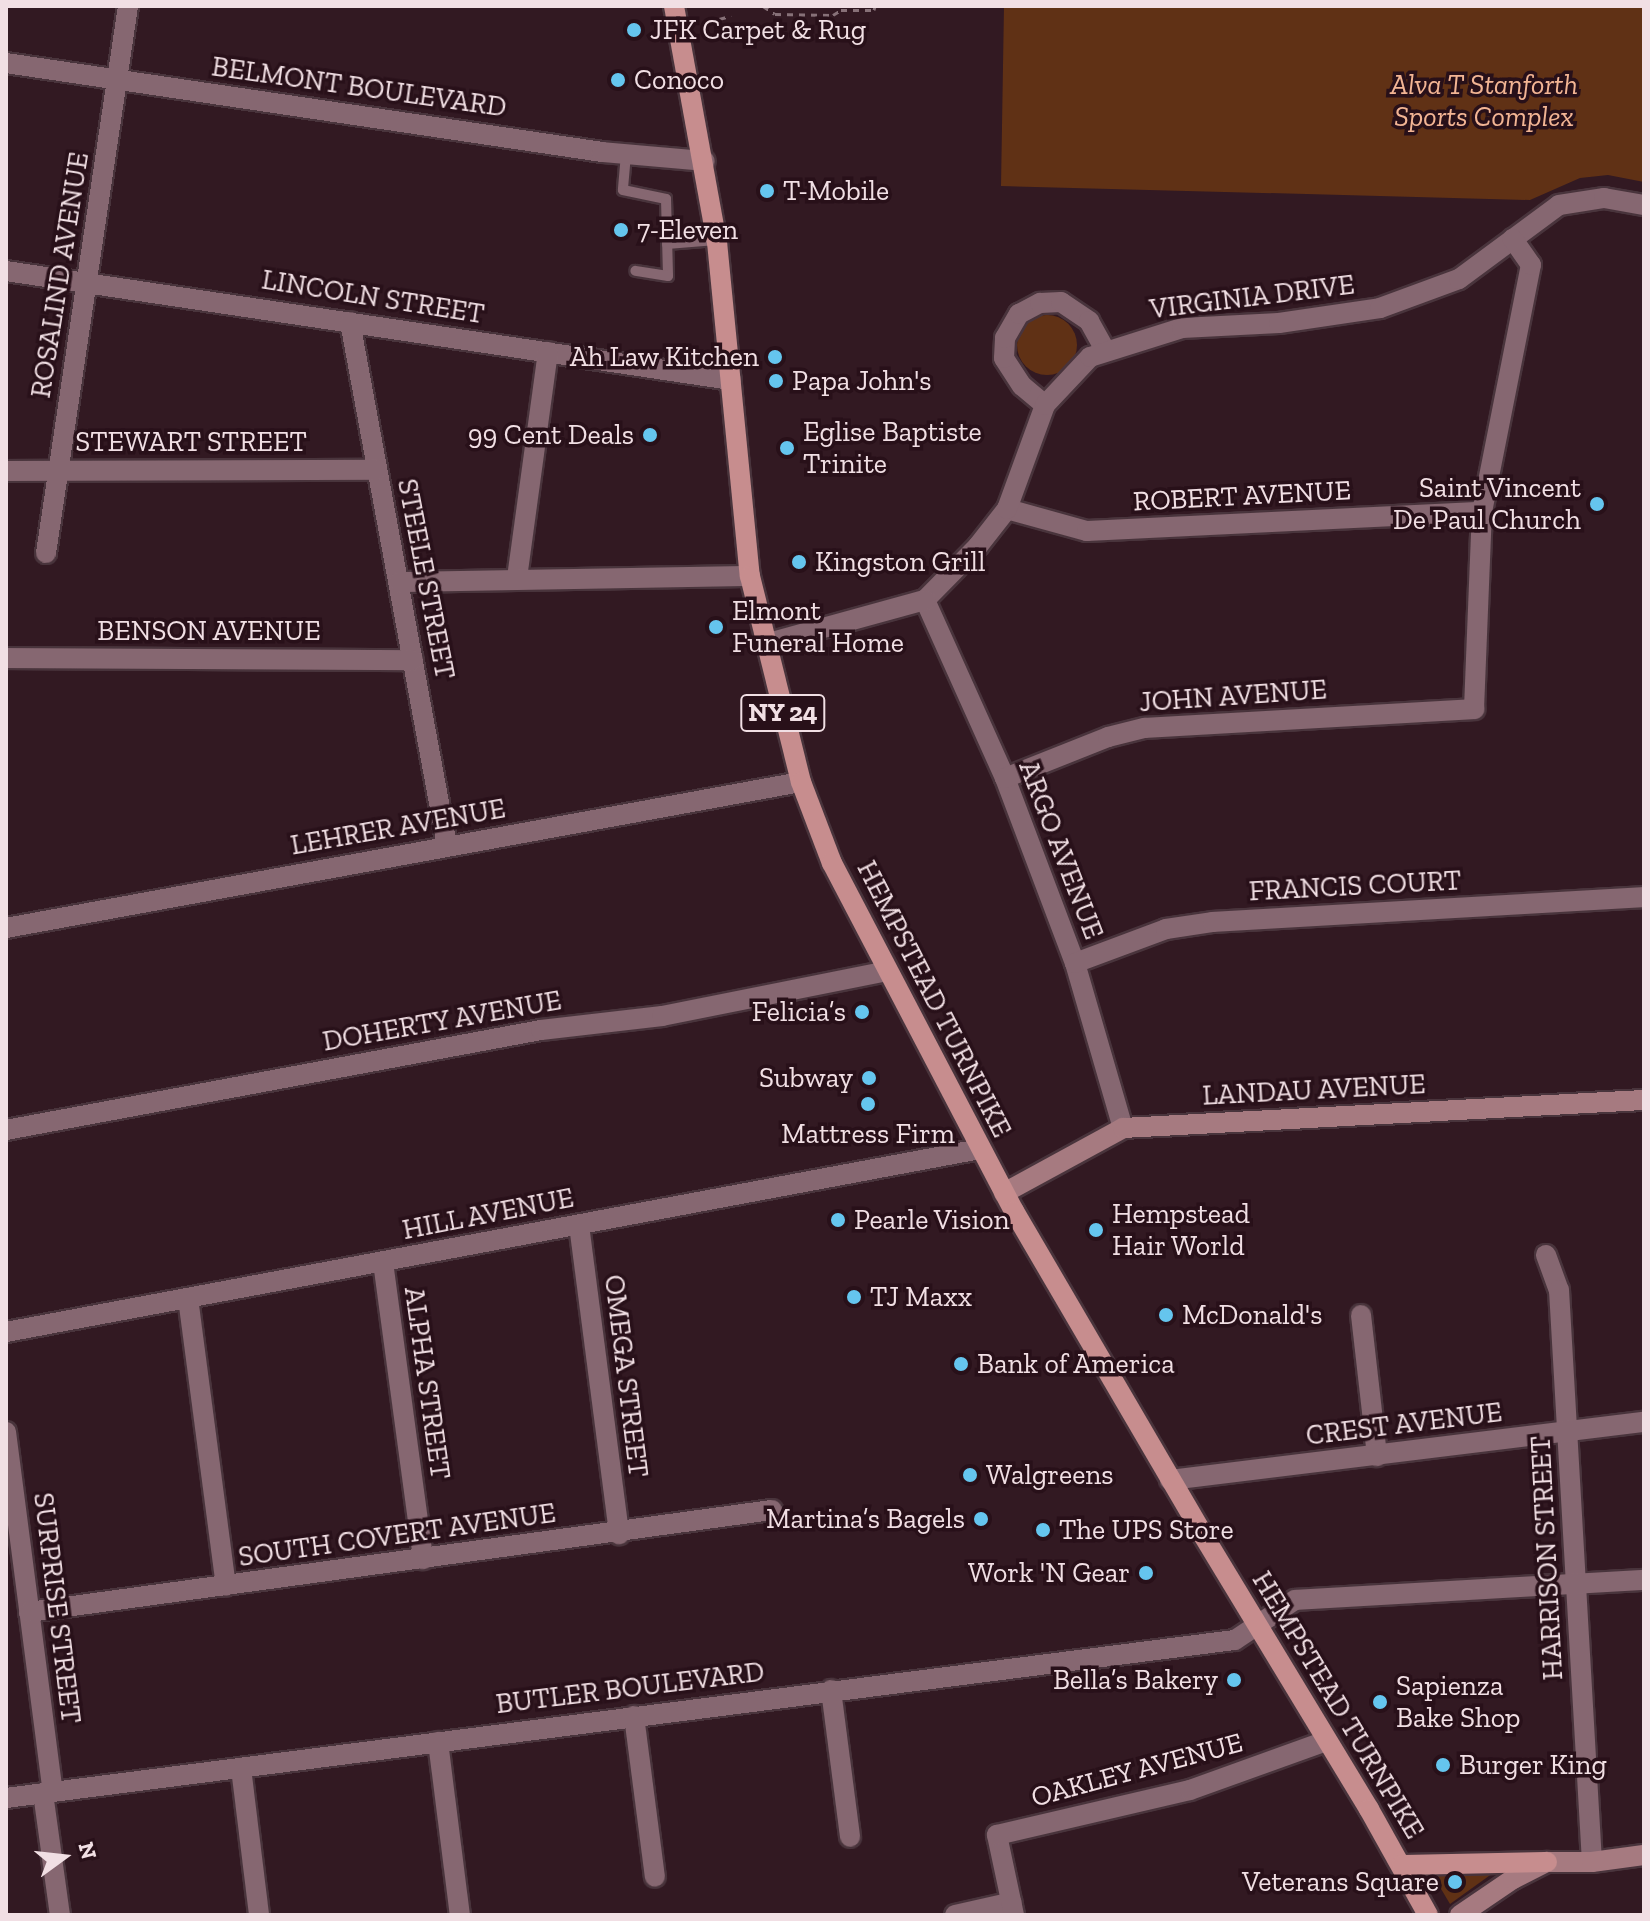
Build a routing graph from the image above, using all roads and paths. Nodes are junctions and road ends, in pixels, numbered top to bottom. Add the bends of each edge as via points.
1 (128, 6) edge
2 (674, 6) edge
3 (763, 6) edge
4 (875, 6) edge
5 (731, 16) dead end
6 (708, 22) dead end
7 (6, 63) edge
8 (117, 80) junction
9 (626, 154) junction
10 (705, 161) junction
11 (1644, 205) edge
12 (1513, 239) junction
13 (716, 240) junction
14 (667, 244) junction
15 (6, 271) edge
16 (635, 271) dead end
17 (87, 283) junction
18 (350, 322) junction
19 (1105, 350) junction
20 (548, 352) junction
21 (731, 380) junction
22 (1045, 405) junction
23 (59, 470) junction
24 (377, 470) junction
25 (6, 471) edge
26 (1007, 509) junction
27 (1482, 512) junction
28 (46, 553) dead end
29 (750, 576) junction
30 (517, 578) junction
31 (399, 582) junction
32 (925, 600) junction
33 (765, 644) junction
34 (6, 658) edge
35 (413, 660) junction
36 (1005, 778) junction
37 (801, 782) junction
38 (447, 846) junction
39 (1644, 897) edge
40 (6, 928) edge
41 (1075, 963) junction
42 (888, 971) junction
43 (1644, 1100) edge
44 (1123, 1128) junction
45 (6, 1130) edge
46 (980, 1149) junction
47 (1004, 1193) junction
48 (579, 1225) junction
49 (1546, 1255) dead end
50 (383, 1262) junction
51 (188, 1298) junction
52 (1361, 1315) dead end
53 (6, 1332) edge
54 (1644, 1422) edge
55 (6, 1432) edge
56 (1568, 1432) junction
57 (1377, 1456) junction
58 (1170, 1480) junction
59 (772, 1510) dead end
60 (619, 1534) junction
61 (423, 1559) junction
62 (1644, 1580) edge
63 (1576, 1584) junction
64 (226, 1585) junction
65 (29, 1612) junction
66 (1258, 1625) junction
67 (831, 1690) junction
68 (634, 1716) junction
69 (1326, 1741) junction
70 (438, 1742) junction
71 (241, 1768) junction
72 (48, 1793) junction
73 (6, 1798) edge
74 (850, 1837) dead end
75 (1644, 1855) edge
76 (1547, 1862) junction
77 (1592, 1862) junction
78 (1402, 1865) junction
79 (655, 1877) dead end
80 (1013, 1909) edge
81 (60, 1915) edge
82 (259, 1915) edge
83 (460, 1915) edge
84 (955, 1915) edge
85 (1428, 1915) edge
86 (1460, 1915) edge

1 - 8 street, ROSALIND AVENUE
2 - 10 main road, HEMPSTEAD TURNPIKE / NY 24
3 - 4 path via 775,14 833,15
5 - 6 path
7 - 8 street, BELMONT BOULEVARD
8 - 9 street, BELMONT BOULEVARD
8 - 17 street, ROSALIND AVENUE
9 - 10 street, BELMONT BOULEVARD
9 - 14 lane via 623,190 666,199
10 - 13 main road, HEMPSTEAD TURNPIKE / NY 24
11 - 12 street, VIRGINIA DRIVE via 1604,198 1559,205
12 - 19 street, VIRGINIA DRIVE via 1459,279 1380,308 1279,323 1182,328
12 - 27 street via 1531,265
13 - 14 lane
13 - 21 main road, HEMPSTEAD TURNPIKE / NY 24
14 - 16 lane via 668,276
15 - 17 street, LINCOLN STREET
17 - 18 street, LINCOLN STREET
17 - 23 street, ROSALIND AVENUE
18 - 20 street, LINCOLN STREET
18 - 24 street, STEELE STREET
19 - 22 street, VIRGINIA DRIVE via 1071,373
19 - 22 street via 1089,321 1061,302 1040,303 1019,314 1005,338 1004,358 1022,386
20 - 21 street, LINCOLN STREET
20 - 30 street
21 - 29 main road, HEMPSTEAD TURNPIKE / NY 24
22 - 26 street, VIRGINIA DRIVE
23 - 24 street, STEWART STREET
23 - 25 street, STEWART STREET
23 - 28 street, ROSALIND AVENUE
24 - 31 street, STEELE STREET
26 - 27 street, ROBERT AVENUE via 1087,531
26 - 32 street, VIRGINIA DRIVE
27 - 36 street, JOHN AVENUE via 1474,709 1145,728
29 - 30 street
29 - 33 main road, HEMPSTEAD TURNPIKE / NY 24
30 - 31 street
31 - 35 street, STEELE STREET
32 - 33 street
32 - 36 street, ARGO AVENUE
33 - 37 main road, HEMPSTEAD TURNPIKE / NY 24
34 - 35 street, BENSON AVENUE
35 - 38 street, STEELE STREET
36 - 41 street, ARGO AVENUE
37 - 38 street, LEHRER AVENUE
37 - 42 main road, HEMPSTEAD TURNPIKE / NY 24 via 832,863
38 - 40 street, LEHRER AVENUE
39 - 41 street, FRANCIS COURT via 1213,922 1166,929
41 - 44 street, ARGO AVENUE
42 - 45 street, DOHERTY AVENUE via 662,1016 541,1030
42 - 46 main road, HEMPSTEAD TURNPIKE / NY 24
43 - 44 street, LANDAU AVENUE
44 - 47 street, LANDAU AVENUE
46 - 47 main road, HEMPSTEAD TURNPIKE / NY 24
46 - 48 street, HILL AVENUE
47 - 58 main road, HEMPSTEAD TURNPIKE / NY 24
48 - 50 street, HILL AVENUE
48 - 60 street, OMEGA STREET
49 - 56 street, HARRISON STREET via 1559,1290
50 - 51 street, HILL AVENUE
50 - 61 street, ALPHA STREET
51 - 53 street, HILL AVENUE
51 - 64 street
52 - 57 street
54 - 56 street, CREST AVENUE
55 - 65 street, SURPRISE STREET
56 - 57 street, CREST AVENUE
56 - 63 street, HARRISON STREET
57 - 58 street, CREST AVENUE
58 - 66 main road, HEMPSTEAD TURNPIKE / NY 24
59 - 60 street, SOUTH COVERT AVENUE
60 - 61 street, SOUTH COVERT AVENUE
61 - 64 street, SOUTH COVERT AVENUE
62 - 63 street, BUTLER BOULEVARD
63 - 66 street, BUTLER BOULEVARD via 1295,1600
63 - 77 street, HARRISON STREET
64 - 65 street, SOUTH COVERT AVENUE
65 - 72 street, SURPRISE STREET
66 - 67 street, BUTLER BOULEVARD via 1235,1640
66 - 69 main road, HEMPSTEAD TURNPIKE / NY 24
67 - 68 street, BUTLER BOULEVARD
67 - 74 street
68 - 70 street, BUTLER BOULEVARD
68 - 79 street
69 - 78 main road, HEMPSTEAD TURNPIKE / NY 24
69 - 80 street, OAKLEY AVENUE via 1190,1790 997,1835
70 - 71 street, BUTLER BOULEVARD
70 - 83 street
71 - 72 street, BUTLER BOULEVARD
71 - 82 street
72 - 73 street, BUTLER BOULEVARD
72 - 81 street, SURPRISE STREET
75 - 77 street
76 - 77 street
76 - 78 main road
76 - 86 street
78 - 85 main road, HEMPSTEAD TURNPIKE / NY 24
80 - 84 street

